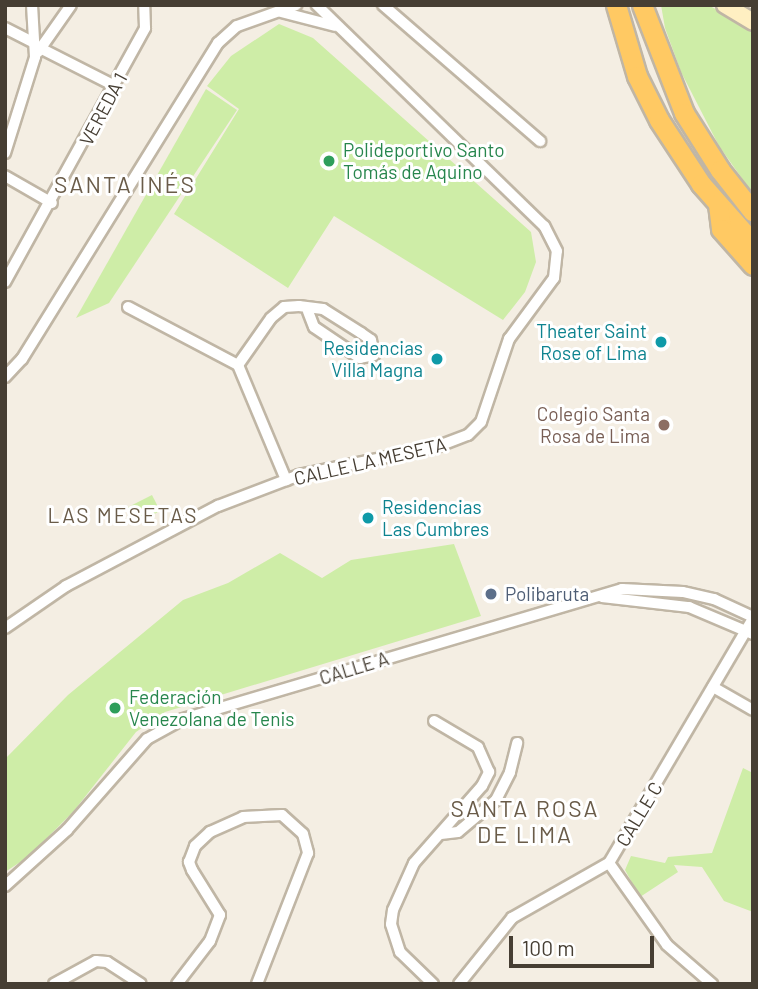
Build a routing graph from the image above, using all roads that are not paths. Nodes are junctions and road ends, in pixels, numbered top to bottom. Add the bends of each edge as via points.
1 (32, 5) edge
2 (71, 5) edge
3 (144, 5) edge
4 (296, 5) edge
5 (317, 5) edge
6 (383, 5) edge
7 (616, 5) edge
8 (725, 5) edge
9 (646, 11) edge
10 (281, 12) junction
11 (753, 22) edge
12 (340, 27) junction
13 (5, 28) edge
14 (36, 49) junction
15 (115, 86) junction
16 (540, 141) dead end
17 (5, 153) edge
18 (5, 176) edge
19 (52, 203) junction
20 (718, 203) junction
21 (753, 212) edge
22 (753, 243) edge
23 (753, 265) edge
24 (5, 282) edge
25 (128, 307) dead end
26 (308, 311) junction
27 (238, 365) junction
28 (5, 377) edge
29 (286, 480) junction
30 (600, 596) junction
31 (753, 618) edge
32 (5, 628) edge
33 (749, 632) edge
34 (713, 687) junction
35 (753, 710) edge
36 (433, 721) dead end
37 (517, 743) dead end
38 (441, 834) junction
39 (609, 863) junction
40 (5, 886) edge
41 (54, 984) edge
42 (141, 984) edge
43 (177, 984) edge
44 (257, 984) edge
45 (433, 984) edge
46 (459, 984) edge
47 (712, 984) edge

1 - 14 street
2 - 14 street
3 - 15 street, VEREDA 1 via 145,27
4 - 10 street
5 - 12 street, CALLE LA MESETA
6 - 16 street
7 - 20 highway via 637,76 659,120
8 - 11 street
9 - 21 highway via 684,113
10 - 12 street
10 - 28 street via 237,26 218,43 22,359
12 - 29 street, CALLE LA MESETA via 544,226 555,243 557,269 509,339 485,414 468,435 436,447
13 - 14 street
14 - 15 street
14 - 17 street
15 - 19 street, VEREDA 1
18 - 19 street
19 - 24 street, VEREDA 1
20 - 22 highway
20 - 23 highway via 721,229
25 - 27 street
26 - 26 street via 314,327 359,358 374,355 371,340 361,332 323,309
26 - 27 street via 299,306 277,313
27 - 29 street
29 - 32 street, CALLE LA MESETA via 218,506 66,586
30 - 31 street, CALLE A via 622,589 665,589 714,599
30 - 33 street, CALLE A via 689,607
30 - 40 street, CALLE A via 170,725 146,739 66,830
31 - 33 street, CALLE C
33 - 34 street, CALLE C
34 - 35 street
34 - 39 street, CALLE C
36 - 38 street via 472,742 486,758 489,772
37 - 38 street via 510,772 489,809 458,832
38 - 45 street via 405,878 391,924 400,952
39 - 46 street, CALLE C via 512,918
39 - 47 street via 667,945
41 - 42 street via 96,961 107,962
43 - 44 street via 210,941 220,915 189,862 195,846 210,832 243,817 282,815 303,834 308,853

